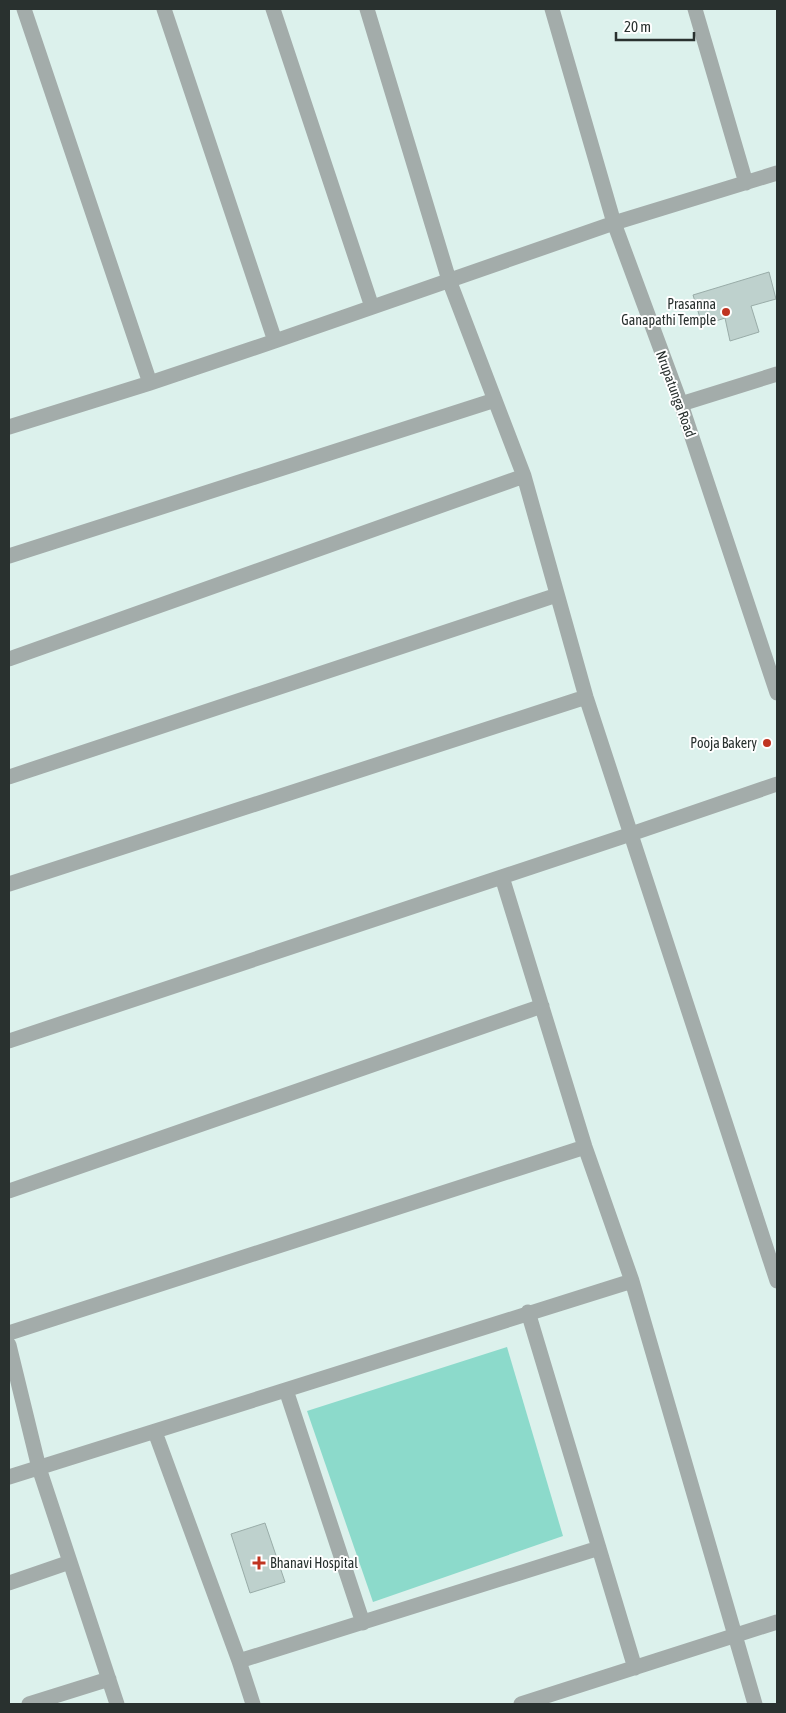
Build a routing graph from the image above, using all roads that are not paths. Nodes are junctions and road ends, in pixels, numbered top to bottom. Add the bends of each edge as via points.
1 (24, 9) edge
2 (164, 9) edge
3 (272, 9) edge
4 (367, 9) edge
5 (552, 9) edge
6 (695, 9) edge
7 (777, 173) edge
8 (746, 183) junction
9 (614, 223) junction
10 (449, 280) junction
11 (372, 307) junction
12 (275, 341) junction
13 (777, 374) edge
14 (150, 383) junction
15 (495, 400) junction
16 (680, 404) junction
17 (9, 427) edge
18 (524, 476) junction
19 (9, 556) edge
20 (557, 595) junction
21 (9, 659) edge
22 (777, 693) edge
23 (586, 697) junction
24 (9, 777) edge
25 (777, 784) edge
26 (630, 834) junction
27 (502, 877) junction
28 (9, 884) edge
29 (542, 1006) junction
30 (9, 1041) edge
31 (585, 1147) junction
32 (9, 1191) edge
33 (632, 1281) junction
34 (777, 1281) edge
35 (528, 1312) junction
36 (9, 1333) edge
37 (9, 1345) edge
38 (286, 1390) junction
39 (154, 1432) junction
40 (40, 1468) junction
41 (9, 1477) edge
42 (599, 1548) junction
43 (70, 1562) junction
44 (9, 1583) edge
45 (777, 1622) edge
46 (363, 1623) junction
47 (736, 1635) junction
48 (239, 1661) junction
49 (635, 1668) junction
50 (109, 1679) junction
51 (29, 1704) edge
52 (117, 1704) edge
53 (253, 1704) edge
54 (521, 1704) edge
55 (755, 1704) edge

1 - 14 street
2 - 12 street
3 - 11 street
4 - 10 street
5 - 9 street, Nrupatunga Road
6 - 8 street
7 - 8 street
8 - 9 street
9 - 10 street
9 - 16 street, Nrupatunga Road
10 - 11 street
10 - 15 street
11 - 12 street
12 - 14 street
13 - 16 street
14 - 17 street
15 - 18 street
15 - 19 street
16 - 22 street, Nrupatunga Road
18 - 20 street
18 - 21 street
20 - 23 street
20 - 24 street
23 - 26 street
23 - 28 street
25 - 26 street
26 - 27 street
26 - 34 street
27 - 29 street
27 - 30 street
29 - 31 street
29 - 32 street
31 - 33 street
31 - 36 street
33 - 35 street
33 - 47 street
35 - 38 street
35 - 42 street
37 - 40 street
38 - 39 street
38 - 46 street
39 - 40 street
39 - 48 street
40 - 41 street
40 - 43 street
42 - 46 street
42 - 49 street
43 - 44 street
43 - 50 street
45 - 47 street
46 - 48 street
47 - 49 street
47 - 55 street
48 - 53 street
49 - 54 street
50 - 51 street
50 - 52 street

